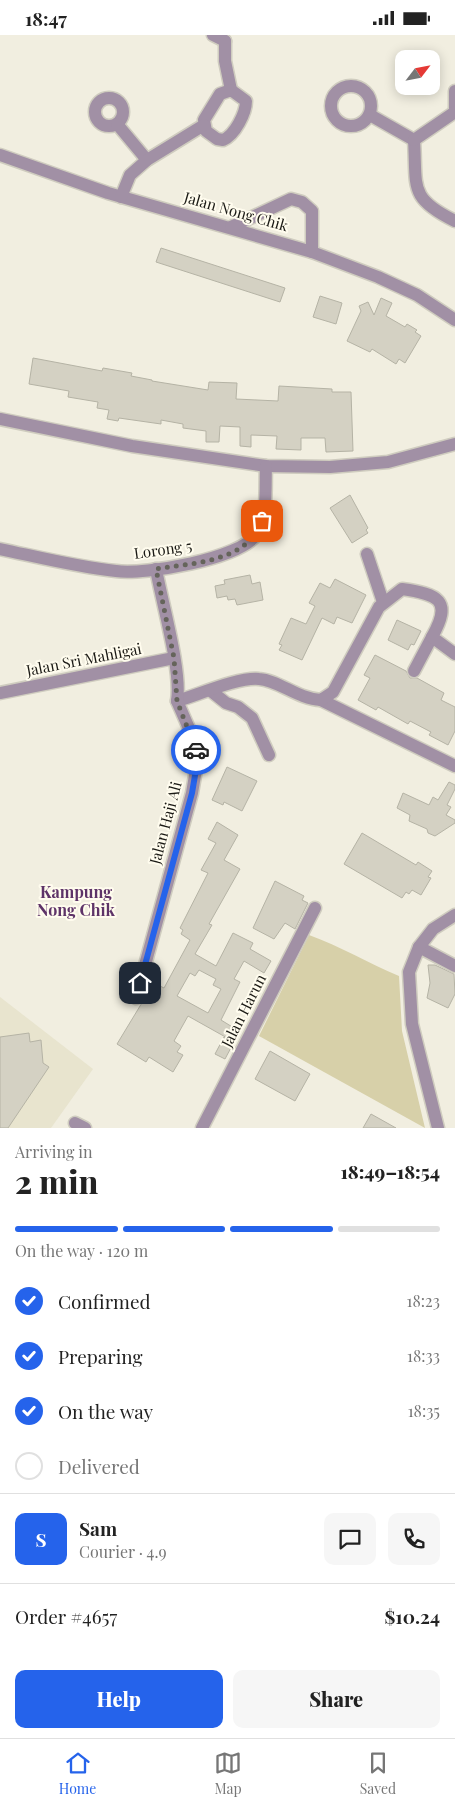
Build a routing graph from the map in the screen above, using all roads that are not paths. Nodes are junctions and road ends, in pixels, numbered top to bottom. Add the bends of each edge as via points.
1 (224, 37) edge
2 (231, 90) junction
3 (455, 91) edge
4 (455, 107) edge
5 (455, 112) edge
6 (370, 115) dead end
7 (117, 124) dead end
8 (204, 125) junction
9 (414, 140) junction
10 (0, 155) edge
11 (147, 160) junction
12 (121, 197) junction
13 (455, 221) edge
14 (231, 227) junction
15 (312, 252) junction
16 (455, 319) edge
17 (0, 419) edge
18 (455, 444) edge
19 (266, 466) junction
20 (0, 549) edge
21 (367, 554) dead end
22 (156, 569) junction
23 (383, 602) junction
24 (432, 637) junction
25 (455, 654) edge
26 (174, 658) junction
27 (414, 671) dead end
28 (211, 691) junction
29 (0, 693) edge
30 (321, 700) junction
31 (177, 701) junction
32 (269, 755) dead end
33 (455, 766) edge
34 (315, 908) dead end
35 (455, 915) edge
36 (419, 947) junction
37 (455, 966) edge
38 (136, 998) dead end
39 (202, 1128) edge
40 (438, 1128) edge

1 - 2 street
2 - 8 street via 220,94
2 - 8 street via 246,101 233,133 217,139 206,131
3 - 4 street
5 - 9 street
6 - 9 street
7 - 11 street
8 - 11 street
9 - 13 street via 420,195 428,206
10 - 12 street, Jalan Nong Chik
11 - 12 street via 130,175
12 - 14 street, Jalan Nong Chik
14 - 15 street, Jalan Nong Chik
14 - 15 street via 291,199 312,211
15 - 16 street, Jalan Nong Chik via 417,295
17 - 19 street via 132,446
18 - 19 street via 388,462 330,467
19 - 22 street, Lorong 5 via 265,504 258,534 244,546 221,557
20 - 22 street, Lorong 5 via 118,572
21 - 23 street
22 - 26 street, Jalan Haji Ali
23 - 24 street via 402,589 439,601 443,611
23 - 30 street via 333,692
24 - 25 street
24 - 27 street
26 - 29 street, Jalan Sri Mahligai
26 - 31 street, Jalan Haji Ali
28 - 30 street via 260,679 306,698
28 - 31 street
28 - 32 street via 252,718
30 - 33 street
31 - 38 street, Jalan Haji Ali via 195,742 198,758 192,793
34 - 39 street, Jalan Harun
35 - 36 street via 433,929
36 - 37 street
36 - 40 street via 409,972 412,1024

